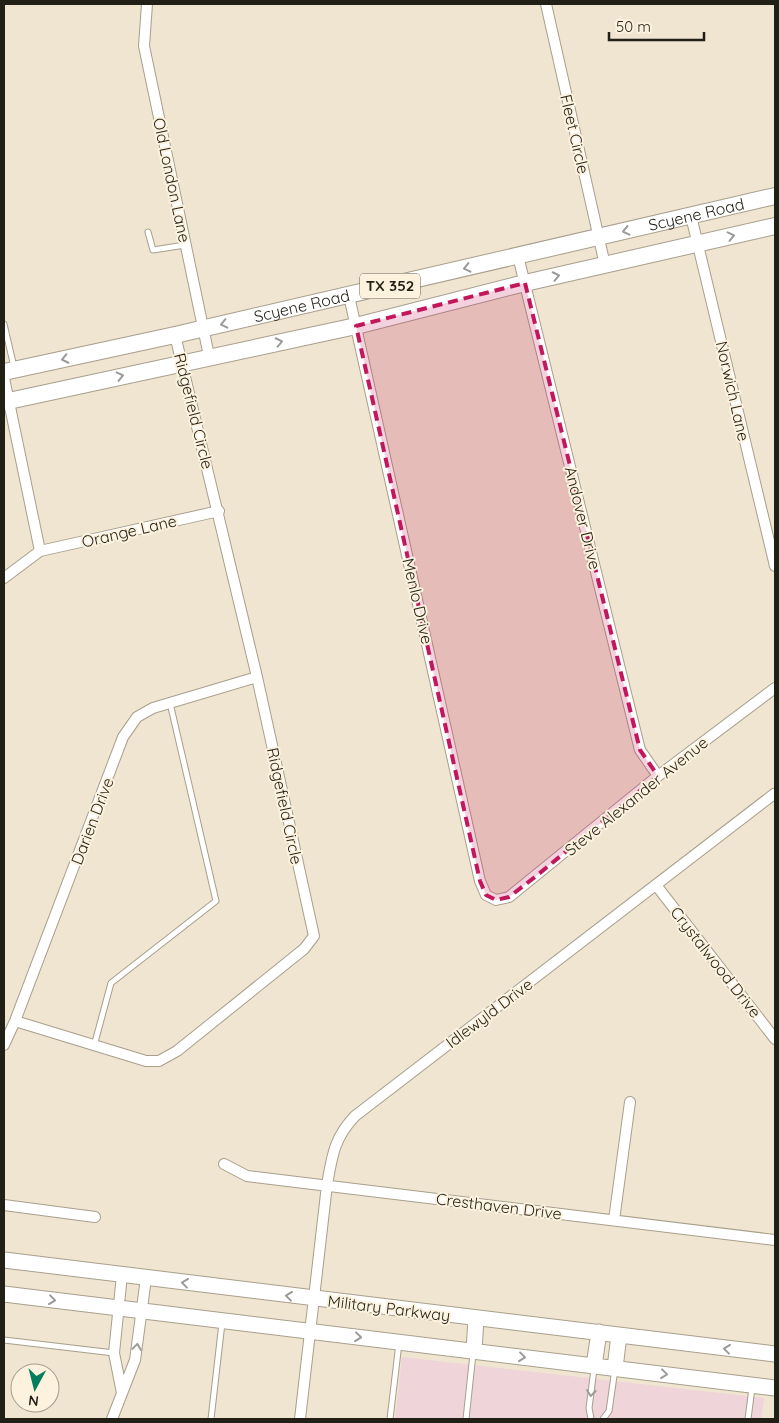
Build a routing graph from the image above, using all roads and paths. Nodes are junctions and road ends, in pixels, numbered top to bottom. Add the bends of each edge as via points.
1 (146, 4) edge
2 (546, 4) edge
3 (775, 196) edge
4 (691, 216) junction
5 (775, 226) edge
6 (148, 232) dead end
7 (598, 237) junction
8 (698, 244) junction
9 (185, 245) junction
10 (518, 256) junction
11 (605, 265) junction
12 (525, 283) junction
13 (349, 296) junction
14 (4, 324) edge
15 (356, 326) junction
16 (203, 329) junction
17 (175, 335) junction
18 (6, 349) edge
19 (209, 356) junction
20 (182, 362) junction
21 (7, 373) edge
22 (6, 401) edge
23 (219, 511) junction
24 (40, 551) junction
25 (775, 566) edge
26 (4, 578) edge
27 (257, 677) junction
28 (775, 688) edge
29 (170, 702) junction
30 (658, 776) junction
31 (775, 795) edge
32 (656, 885) junction
33 (496, 900) joint
34 (15, 1021) junction
35 (775, 1039) edge
36 (4, 1045) edge
37 (94, 1046) junction
38 (630, 1102) dead end
39 (224, 1164) dead end
40 (326, 1185) junction
41 (4, 1205) edge
42 (96, 1217) dead end
43 (614, 1220) junction
44 (775, 1240) edge
45 (4, 1260) edge
46 (122, 1275) junction
47 (146, 1278) junction
48 (4, 1294) edge
49 (314, 1299) junction
50 (118, 1308) junction
51 (142, 1311) junction
52 (476, 1318) junction
53 (222, 1321) junction
54 (310, 1332) junction
55 (599, 1332) junction
56 (619, 1335) junction
57 (4, 1340) edge
58 (400, 1342) junction
59 (474, 1351) junction
60 (114, 1353) junction
61 (775, 1354) edge
62 (594, 1366) junction
63 (615, 1368) junction
64 (752, 1385) junction
65 (775, 1388) edge
66 (122, 1394) junction
67 (112, 1419) edge
68 (211, 1419) edge
69 (300, 1419) edge
70 (390, 1419) edge
71 (466, 1419) edge
72 (591, 1419) edge
73 (604, 1419) edge
74 (748, 1419) edge

1 - 9 street, Old London Lane via 144,46
2 - 7 street, Fleet Circle
3 - 4 main road, Scyene Road / TX 352
4 -> 7 main road, Scyene Road / TX 352
4 - 8 street, Norwich Lane
8 -> 5 main road, Scyene Road / TX 352
6 - 9 lane via 153,250
7 - 10 main road, Scyene Road / TX 352
7 - 11 street, Fleet Circle
8 - 11 main road, Scyene Road / TX 352
8 - 25 street, Norwich Lane
9 - 16 street, Old London Lane
10 - 12 street, Andover Drive
10 -> 13 main road, Scyene Road / TX 352
12 -> 11 main road, Scyene Road / TX 352
12 - 15 main road, Scyene Road / TX 352
12 - 30 street, Andover Drive via 640,750
13 - 15 street, Menlo Drive
13 -> 16 main road, Scyene Road / TX 352
14 - 18 lane
19 -> 15 main road, Scyene Road / TX 352
15 - 33 street, Menlo Drive via 480,881 486,895
16 - 17 main road, Scyene Road / TX 352
16 - 19 street, Old London Lane
17 - 20 street, Ridgefield Circle
17 -> 21 main road, Scyene Road / TX 352
18 - 21 lane
19 - 20 main road, Scyene Road / TX 352
22 -> 20 main road, Scyene Road / TX 352
20 - 23 street, Ridgefield Circle
21 - 22 street
22 - 24 street
23 - 24 street, Orange Lane
23 - 27 street, Ridgefield Circle
24 - 26 street
27 - 29 street, Darien Drive
27 - 37 street, Ridgefield Circle via 314,936 304,949 177,1051 159,1061 146,1061
28 - 30 street, Steve Alexander Avenue
29 - 34 street, Darien Drive via 137,717 123,737
29 - 37 lane via 216,901 111,984
30 - 33 street, Steve Alexander Avenue via 535,878 509,897
31 - 32 street, Idlewyld Drive
32 - 35 street, Crystalwood Drive
32 - 40 street, Idlewyld Drive via 356,1116 342,1130 334,1147
34 - 36 street, Darien Drive
34 - 37 street, Ridgefield Circle
38 - 43 street
39 - 40 street, Cresthaven Drive via 247,1176
40 - 43 street, Cresthaven Drive
40 - 49 street, Idlewyld Drive
41 - 42 street
43 - 44 street, Cresthaven Drive
45 - 46 main road, Military Parkway
46 - 47 main road, Military Parkway
46 - 50 street
49 -> 47 main road, Military Parkway
47 - 51 street
48 -> 50 main road, Military Parkway
49 - 52 main road, Military Parkway
49 - 54 street, Idlewyld Drive
50 - 51 main road, Military Parkway
50 - 60 street
51 - 53 main road, Military Parkway
66 -> 51 street via 135,1360
52 - 55 main road, Military Parkway
52 - 59 main road
53 - 54 main road, Military Parkway
53 - 68 lane
54 -> 58 main road, Military Parkway
54 - 69 street, Idlewyld Drive
55 - 56 main road, Military Parkway
55 - 62 main road
61 -> 56 main road, Military Parkway
56 - 63 main road
57 - 60 lane
58 - 59 main road, Military Parkway
58 - 70 lane
59 -> 62 main road, Military Parkway
59 - 71 lane
60 - 66 street
62 - 63 main road, Military Parkway
62 -> 72 lane via 589,1408
63 -> 64 main road, Military Parkway
63 - 73 lane via 609,1411
64 - 65 main road, Military Parkway
64 - 74 lane
66 - 67 street

